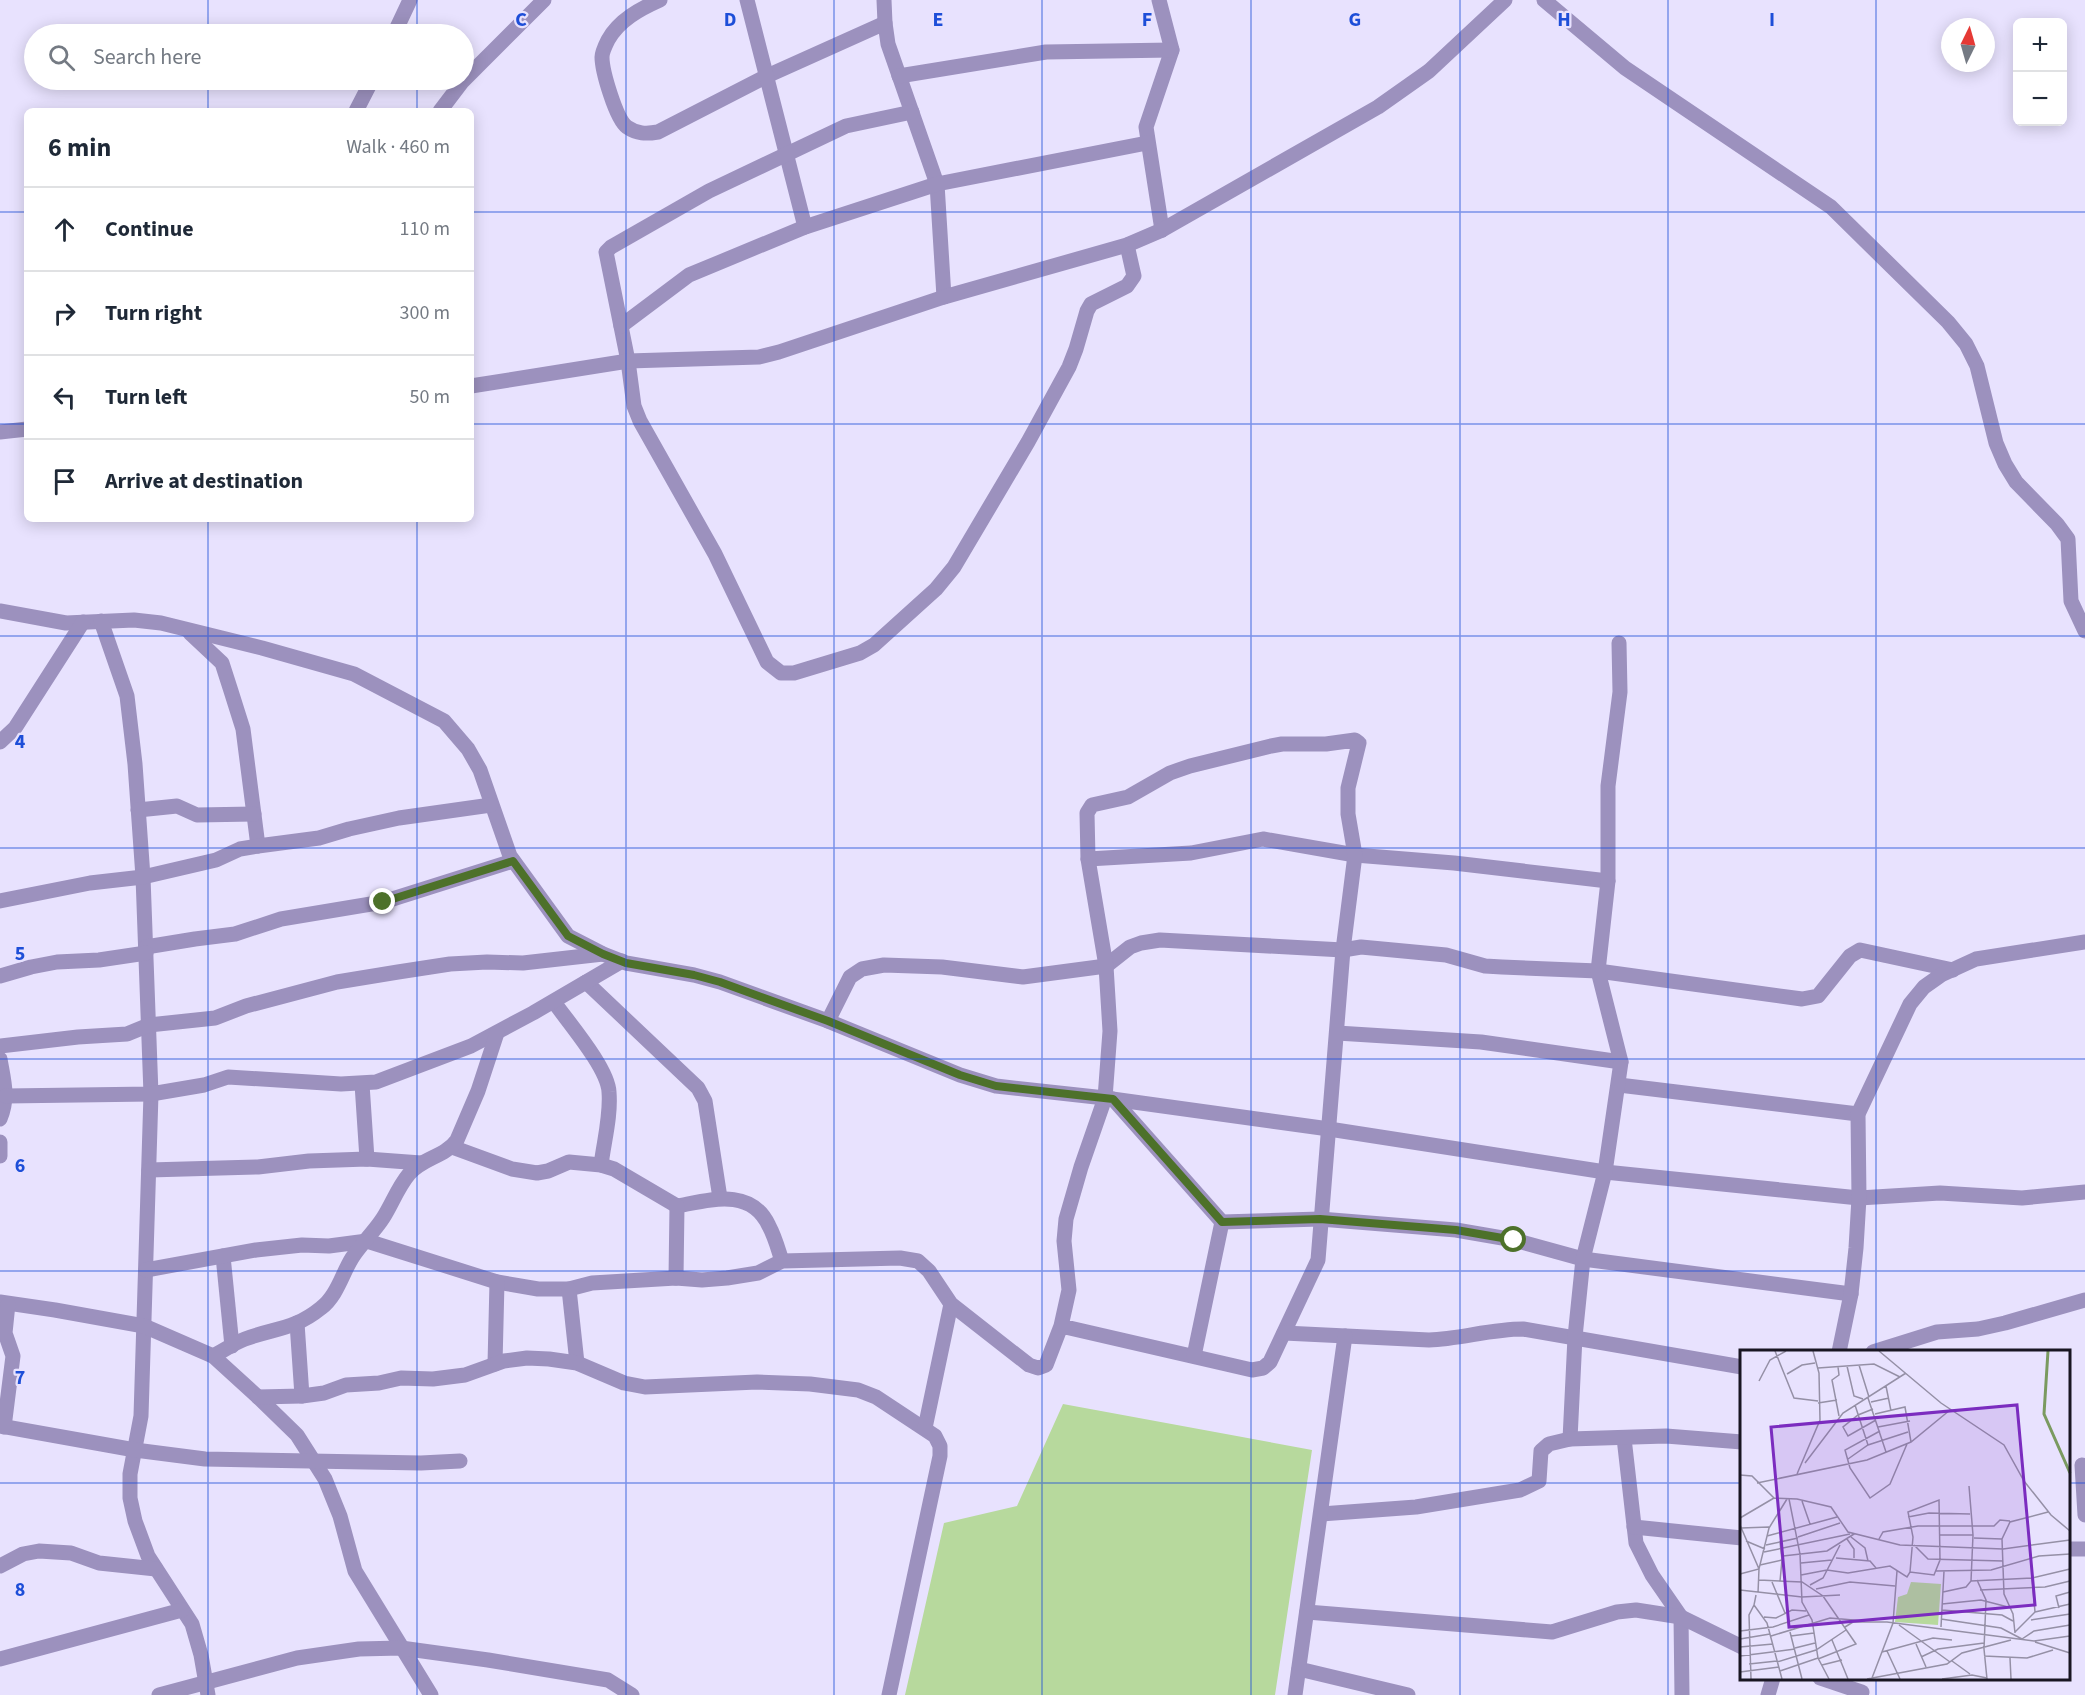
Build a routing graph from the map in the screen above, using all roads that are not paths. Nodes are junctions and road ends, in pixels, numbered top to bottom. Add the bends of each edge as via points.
1 (410, 0) edge
2 (544, 0) edge
3 (660, 0) edge
4 (747, 0) edge
5 (884, 0) edge
6 (1159, 0) edge
7 (1504, 0) edge
8 (1544, 0) edge
9 (885, 22) junction
10 (399, 24) edge
11 (1172, 50) junction
12 (474, 70) edge
13 (767, 76) junction
14 (899, 76) junction
15 (367, 90) edge
16 (456, 90) edge
17 (358, 108) edge
18 (442, 108) edge
19 (912, 112) junction
20 (1147, 143) junction
21 (787, 154) junction
22 (937, 184) junction
23 (805, 227) junction
24 (1162, 230) junction
25 (1127, 245) junction
26 (944, 297) junction
27 (621, 326) junction
28 (628, 362) junction
29 (474, 386) edge
30 (24, 429) edge
31 (0, 432) edge
32 (0, 611) edge
33 (101, 621) junction
34 (83, 622) junction
35 (187, 630) junction
36 (2085, 631) edge
37 (1619, 643) dead end
38 (0, 742) edge
39 (491, 805) junction
40 (138, 810) junction
41 (254, 813) junction
42 (258, 846) junction
43 (1355, 855) junction
44 (1088, 859) junction
45 (513, 861) junction
46 (143, 877) junction
47 (1608, 881) junction
48 (0, 901) edge
49 (2085, 942) edge
50 (146, 950) junction
51 (1343, 950) junction
52 (603, 954) junction
53 (622, 961) junction
54 (1106, 966) junction
55 (1953, 970) junction
56 (1598, 971) junction
57 (0, 976) edge
58 (586, 982) junction
59 (554, 1002) junction
60 (828, 1021) junction
61 (149, 1025) junction
62 (497, 1033) junction
63 (1337, 1033) junction
64 (0, 1046) edge
65 (0, 1059) edge
66 (1621, 1062) junction
67 (362, 1084) junction
68 (1619, 1085) junction
69 (151, 1094) junction
70 (6, 1096) junction
71 (1109, 1098) junction
72 (1858, 1113) junction
73 (0, 1119) edge
74 (1329, 1130) junction
75 (0, 1142) edge
76 (452, 1147) junction
77 (0, 1156) edge
78 (367, 1158) junction
79 (421, 1163) junction
80 (601, 1165) junction
81 (149, 1170) junction
82 (1605, 1172) junction
83 (2085, 1192) edge
84 (720, 1198) junction
85 (1859, 1198) junction
86 (677, 1206) junction
87 (1320, 1219) junction
88 (1222, 1222) junction
89 (367, 1240) junction
90 (224, 1256) junction
91 (1583, 1259) junction
92 (782, 1261) junction
93 (146, 1270) junction
94 (676, 1278) junction
95 (497, 1282) junction
96 (569, 1289) junction
97 (1851, 1294) junction
98 (2085, 1300) edge
99 (4, 1303) edge
100 (951, 1304) junction
101 (297, 1323) junction
102 (144, 1326) junction
103 (1061, 1326) junction
104 (1284, 1333) junction
105 (1346, 1336) junction
106 (1575, 1337) junction
107 (232, 1346) junction
108 (1839, 1350) edge
109 (1879, 1350) edge
110 (213, 1356) junction
111 (1194, 1356) junction
112 (495, 1364) junction
113 (577, 1364) junction
114 (1740, 1367) edge
115 (302, 1396) junction
116 (258, 1397) junction
117 (2, 1426) edge
118 (925, 1428) junction
119 (1624, 1438) junction
120 (1570, 1439) junction
121 (1740, 1442) edge
122 (135, 1450) junction
123 (314, 1461) junction
124 (460, 1461) dead end
125 (2078, 1464) edge
126 (1321, 1514) junction
127 (2085, 1515) edge
128 (1634, 1527) junction
129 (1740, 1538) edge
130 (0, 1566) edge
131 (156, 1569) junction
132 (182, 1610) junction
133 (1307, 1612) junction
134 (1681, 1617) junction
135 (1740, 1646) edge
136 (401, 1648) junction
137 (0, 1659) edge
138 (1299, 1668) junction
139 (1772, 1680) edge
140 (1828, 1680) edge
141 (207, 1689) edge
142 (1862, 1689) edge
143 (159, 1695) edge
144 (430, 1695) edge
145 (632, 1695) edge
146 (889, 1695) edge
147 (1295, 1695) edge
148 (1408, 1695) edge
149 (1682, 1695) edge
150 (1768, 1695) edge

1 - 10 street
2 - 12 street
3 - 13 street via 618,26 602,56 613,105 625,126 643,134 658,132
4 - 13 street
5 - 9 street
6 - 11 street
7 - 24 street via 1429,71 1378,107
8 - 36 street via 1625,68 1831,207 1948,322 1977,366 2005,464 2016,482 2068,539 2071,601
9 - 13 street
9 - 14 street
11 - 14 street via 1046,52
11 - 20 street via 1147,120
13 - 21 street
14 - 19 street
15 - 17 street
16 - 18 street
19 - 21 street via 846,126
19 - 22 street
20 - 22 street
20 - 24 street
21 - 23 street
21 - 27 street via 710,191 606,252
22 - 23 street
22 - 26 street
23 - 27 street via 689,275
24 - 25 street
25 - 26 street
25 - 28 street via 1134,276 1127,286 1091,304 1069,367 954,567 874,645 794,673 781,673 767,662 715,554 640,421
26 - 28 street via 759,357
27 - 28 street
28 - 29 street
30 - 31 street
32 - 34 street
33 - 34 street
33 - 35 street via 161,622
33 - 40 street via 127,696
34 - 38 street via 15,728
35 - 39 street via 354,674 444,721 480,770
35 - 41 street via 222,663 243,729
37 - 47 street via 1620,692 1608,786
39 - 42 street via 399,818 301,841
39 - 45 street
40 - 41 street via 177,806 197,815
40 - 46 street
41 - 42 street
42 - 46 street
43 - 44 street via 1263,839 1191,853
43 - 44 street via 1347,801 1351,770 1359,749 1355,740 1282,744 1190,766 1128,797 1092,805 1087,813
43 - 47 street
43 - 51 street
44 - 54 street
45 - 50 street via 383,902 281,919 235,934
45 - 52 street via 568,936
46 - 48 street
46 - 50 street
47 - 56 street
49 - 55 street via 1976,959
50 - 57 street via 99,960 57,962
50 - 61 street
51 - 54 street via 1160,940 1130,947
51 - 56 street via 1361,946 1446,955 1494,966
51 - 63 street
52 - 53 street
52 - 61 street via 523,963 450,964 398,972 337,982 214,1018
53 - 58 street
53 - 60 street via 720,982
54 - 60 street via 1023,977 884,964 861,969 850,977
54 - 71 street
55 - 56 street via 1860,950 1850,956 1818,996 1802,999
55 - 72 street via 1924,987 1910,1004
56 - 66 street
58 - 59 street
58 - 84 street via 698,1088 705,1101
59 - 62 street
59 - 80 street via 604,1072 609,1089
60 - 71 street via 996,1086
61 - 64 street via 127,1034
61 - 69 street
62 - 67 street via 376,1082
62 - 76 street via 468,1118
63 - 66 street via 1481,1042
63 - 74 street
65 - 70 street
66 - 68 street
67 - 69 street via 228,1077
67 - 78 street
68 - 72 street
68 - 82 street
69 - 70 street
69 - 81 street
70 - 73 street
71 - 74 street
71 - 88 street
71 - 103 street via 1081,1167 1066,1219 1069,1290
72 - 85 street
74 - 82 street
74 - 87 street
75 - 77 street
76 - 79 street
76 - 80 street via 512,1169 537,1173 569,1162
78 - 79 street
78 - 81 street
79 - 89 street via 409,1174
80 - 86 street
81 - 93 street
82 - 85 street
82 - 91 street
83 - 85 street via 2022,1198 1940,1193
84 - 86 street
84 - 92 street via 736,1198 754,1208 769,1224
85 - 97 street
86 - 94 street
87 - 88 street
87 - 91 street via 1482,1233
87 - 104 street via 1318,1260
88 - 111 street
89 - 90 street
89 - 95 street
89 - 101 street via 323,1307
90 - 93 street
90 - 107 street
91 - 97 street
91 - 106 street
92 - 94 street via 758,1273 727,1278
92 - 100 street via 918,1261
93 - 102 street
94 - 96 street via 592,1283
95 - 96 street
95 - 112 street
96 - 113 street
97 - 108 street
98 - 109 street via 1978,1329 1937,1332
99 - 102 street
99 - 117 street via 5,1333 13,1356
100 - 103 street via 1038,1368 1046,1365
100 - 118 street
101 - 107 street
101 - 115 street
102 - 110 street
102 - 122 street via 141,1416
103 - 111 street
104 - 105 street
104 - 111 street via 1263,1368 1252,1370
105 - 106 street via 1429,1340 1523,1329
105 - 126 street
106 - 114 street
106 - 120 street
107 - 110 street
110 - 116 street
112 - 113 street via 527,1358
112 - 115 street via 465,1375 346,1385
113 - 118 street via 645,1387 757,1382 858,1390
115 - 116 street
116 - 123 street via 297,1435
117 - 122 street
118 - 146 street via 936,1436 940,1456
119 - 120 street
119 - 121 street via 1666,1436
119 - 128 street
120 - 126 street via 1549,1444 1541,1451 1539,1481 1520,1490 1416,1507
122 - 123 street via 205,1459
122 - 131 street via 130,1498 135,1521
123 - 124 street
123 - 136 street via 340,1516 355,1571
125 - 127 street
126 - 133 street
128 - 129 street
128 - 134 street via 1636,1543 1652,1575
130 - 131 street via 39,1551
131 - 132 street
132 - 137 street
132 - 141 street via 192,1624
133 - 134 street via 1552,1632 1617,1612 1636,1610
133 - 138 street
134 - 135 street
134 - 149 street
136 - 141 street via 359,1648 297,1658
136 - 144 street
136 - 145 street via 608,1680
138 - 147 street
138 - 148 street
139 - 150 street
140 - 142 street
141 - 143 street

